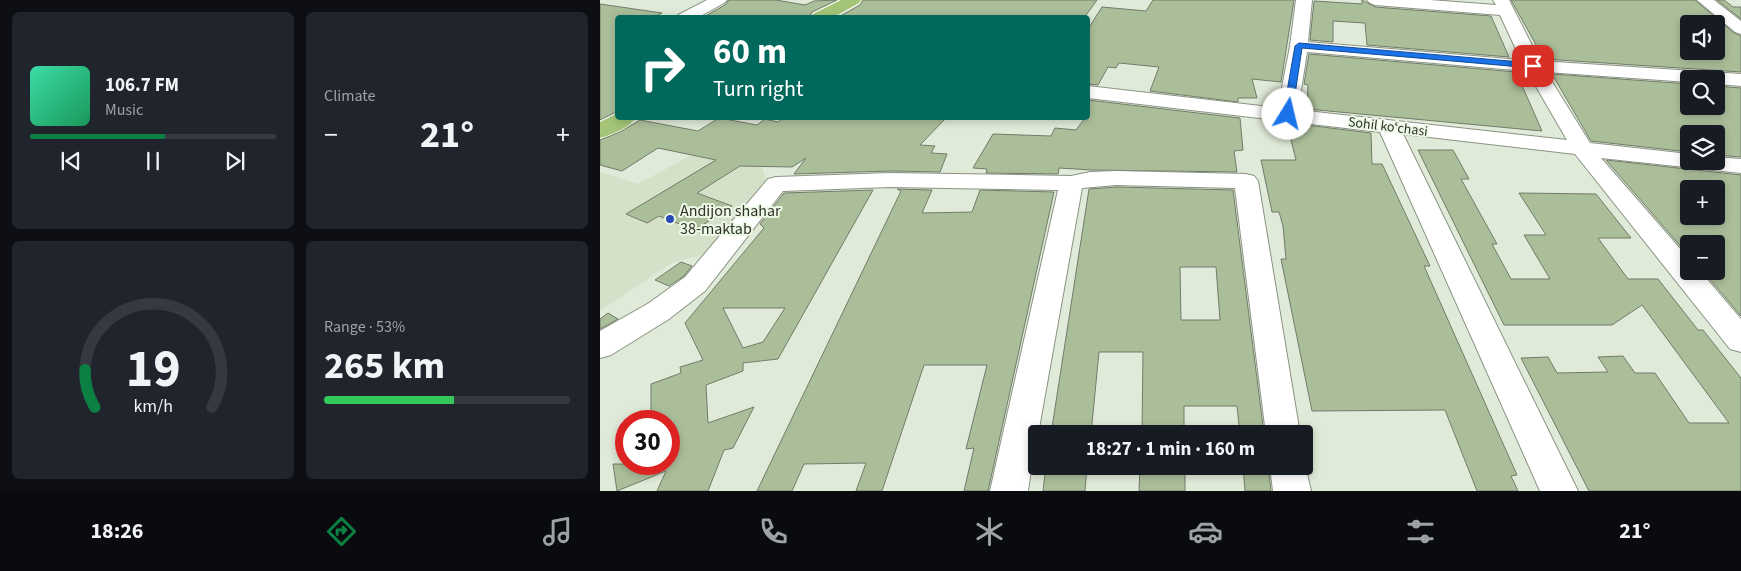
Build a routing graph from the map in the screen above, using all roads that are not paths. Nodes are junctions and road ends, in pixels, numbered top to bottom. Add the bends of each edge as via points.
1 (719, 0) edge
2 (853, 0) edge
3 (1304, 0) edge
4 (1375, 0) edge
5 (1706, 0) edge
6 (1504, 5) edge
7 (690, 15) edge
8 (825, 15) edge
9 (1741, 29) edge
10 (1299, 46) junction
11 (1533, 66) junction
12 (1741, 80) edge
13 (1090, 92) edge
14 (1288, 114) junction
15 (621, 120) edge
16 (1388, 126) junction
17 (600, 131) edge
18 (1583, 150) junction
19 (1680, 160) edge
20 (1725, 164) edge
21 (1741, 166) edge
22 (1071, 183) junction
23 (1741, 340) edge
24 (600, 346) edge
25 (1282, 425) edge
26 (1289, 475) edge
27 (1009, 491) edge
28 (1292, 491) edge
29 (1559, 491) edge

1 - 7 street
2 - 8 main road
3 - 10 street
4 - 6 street
5 - 9 street
6 - 11 street
10 - 11 street
10 - 14 street
11 - 12 street
11 - 18 street
13 - 14 street, Sohil koʻchasi
14 - 16 street, Sohil koʻchasi
15 - 17 main road
16 - 18 street, Sohil koʻchasi
16 - 29 street
18 - 19 street, Sohil koʻchasi
18 - 23 street
20 - 21 street
22 - 24 street via 890,180 776,184 695,284 659,311
22 - 25 street via 1098,178 1246,181
22 - 27 street
26 - 28 street

